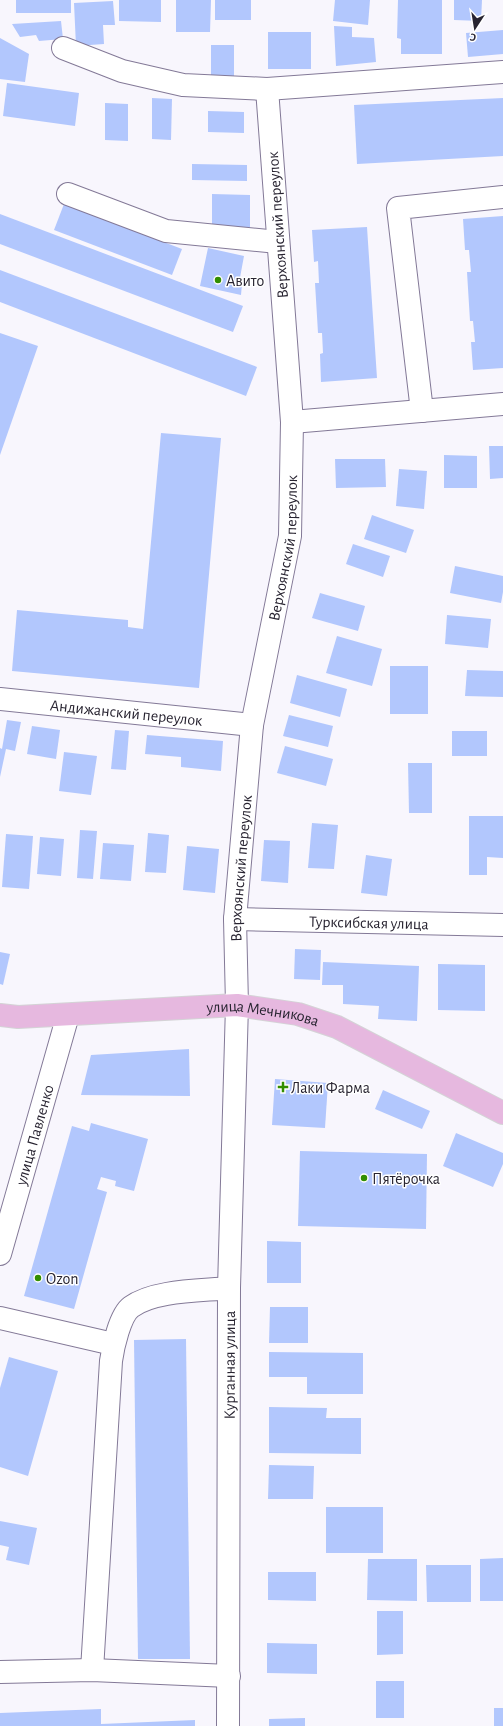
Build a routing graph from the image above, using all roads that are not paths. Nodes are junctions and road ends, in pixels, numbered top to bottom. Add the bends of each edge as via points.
1 (63, 48) dead end
2 (503, 72) edge
3 (267, 89) junction
4 (68, 194) dead end
5 (503, 197) edge
6 (278, 242) junction
7 (503, 404) edge
8 (422, 411) junction
9 (292, 422) junction
10 (0, 700) edge
11 (252, 725) junction
12 (235, 919) junction
13 (503, 925) edge
14 (237, 1004) junction
15 (0, 1015) edge
16 (68, 1015) junction
17 (503, 1114) edge
18 (0, 1254) edge
19 (229, 1288) junction
20 (0, 1318) edge
21 (113, 1344) junction
22 (92, 1670) junction
23 (0, 1672) edge
24 (229, 1676) junction
25 (228, 1726) edge

1 - 3 street via 122,71 183,85
2 - 3 street
3 - 6 street, Верхоянский переулок
4 - 6 street via 166,231
5 - 8 street via 398,208
6 - 9 street, Верхоянский переулок
7 - 8 street
8 - 9 street
9 - 11 street, Верхоянский переулок via 290,536
10 - 11 street, Андижанский переулок
11 - 12 street, Верхоянский переулок
12 - 13 street, Турксибская улица
12 - 14 street, Верхоянский переулок
14 - 16 main road, улица Мечникова
14 - 17 main road, улица Мечникова via 298,1014 337,1027
14 - 19 street, Курганная улица
15 - 16 main road, улица Мечникова
16 - 18 street, улица Павленко
19 - 21 street via 159,1294 130,1307
19 - 24 street, Курганная улица
20 - 21 street
21 - 22 street
22 - 23 street
22 - 24 street
24 - 25 street, Курганная улица

